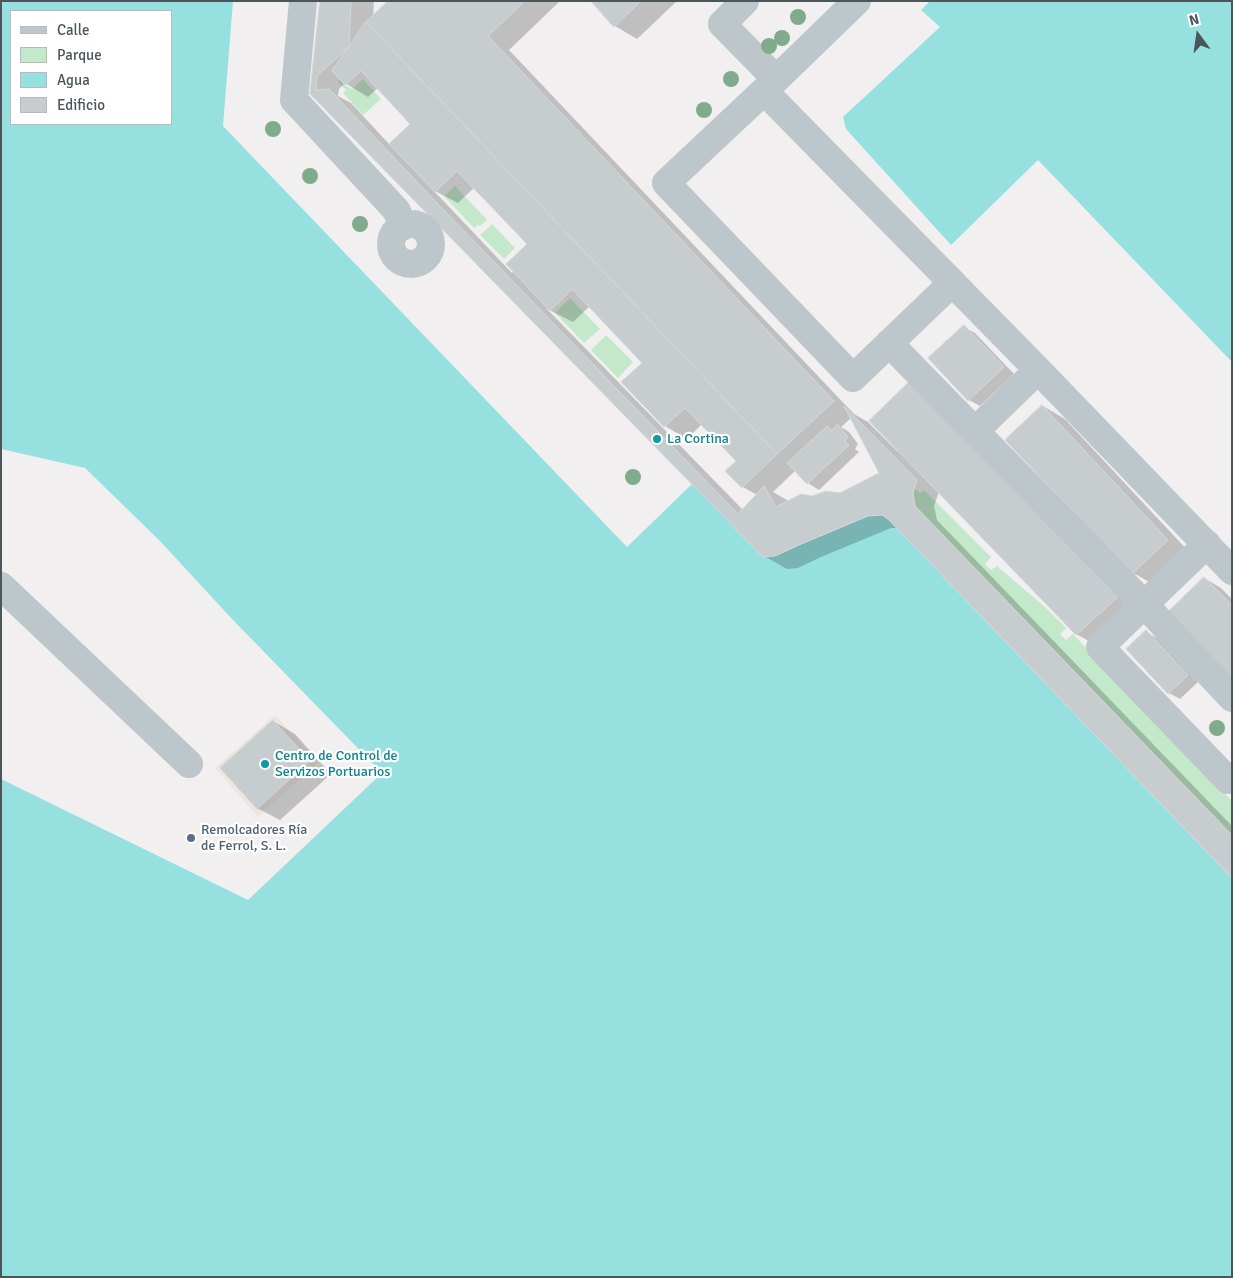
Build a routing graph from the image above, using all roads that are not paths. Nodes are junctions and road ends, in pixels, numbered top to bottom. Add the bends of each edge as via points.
1 (303, 1) edge
2 (745, 1) edge
3 (858, 1) edge
4 (770, 85) junction
5 (402, 227) dead end
6 (952, 283) junction
7 (889, 344) junction
8 (1038, 370) junction
9 (975, 431) junction
10 (1223, 555) edge
11 (1, 586) edge
12 (1144, 604) junction
13 (1232, 698) edge
14 (189, 764) dead end
15 (1232, 776) edge

1 - 5 lane via 294,100 397,211
2 - 4 lane via 722,24
3 - 4 lane
4 - 6 lane
4 - 7 lane via 666,183 853,378
6 - 7 lane
6 - 8 lane
7 - 9 lane
8 - 9 lane
8 - 10 lane
9 - 12 lane
10 - 12 lane
11 - 14 lane
12 - 13 lane
12 - 15 lane via 1100,647 1228,780

